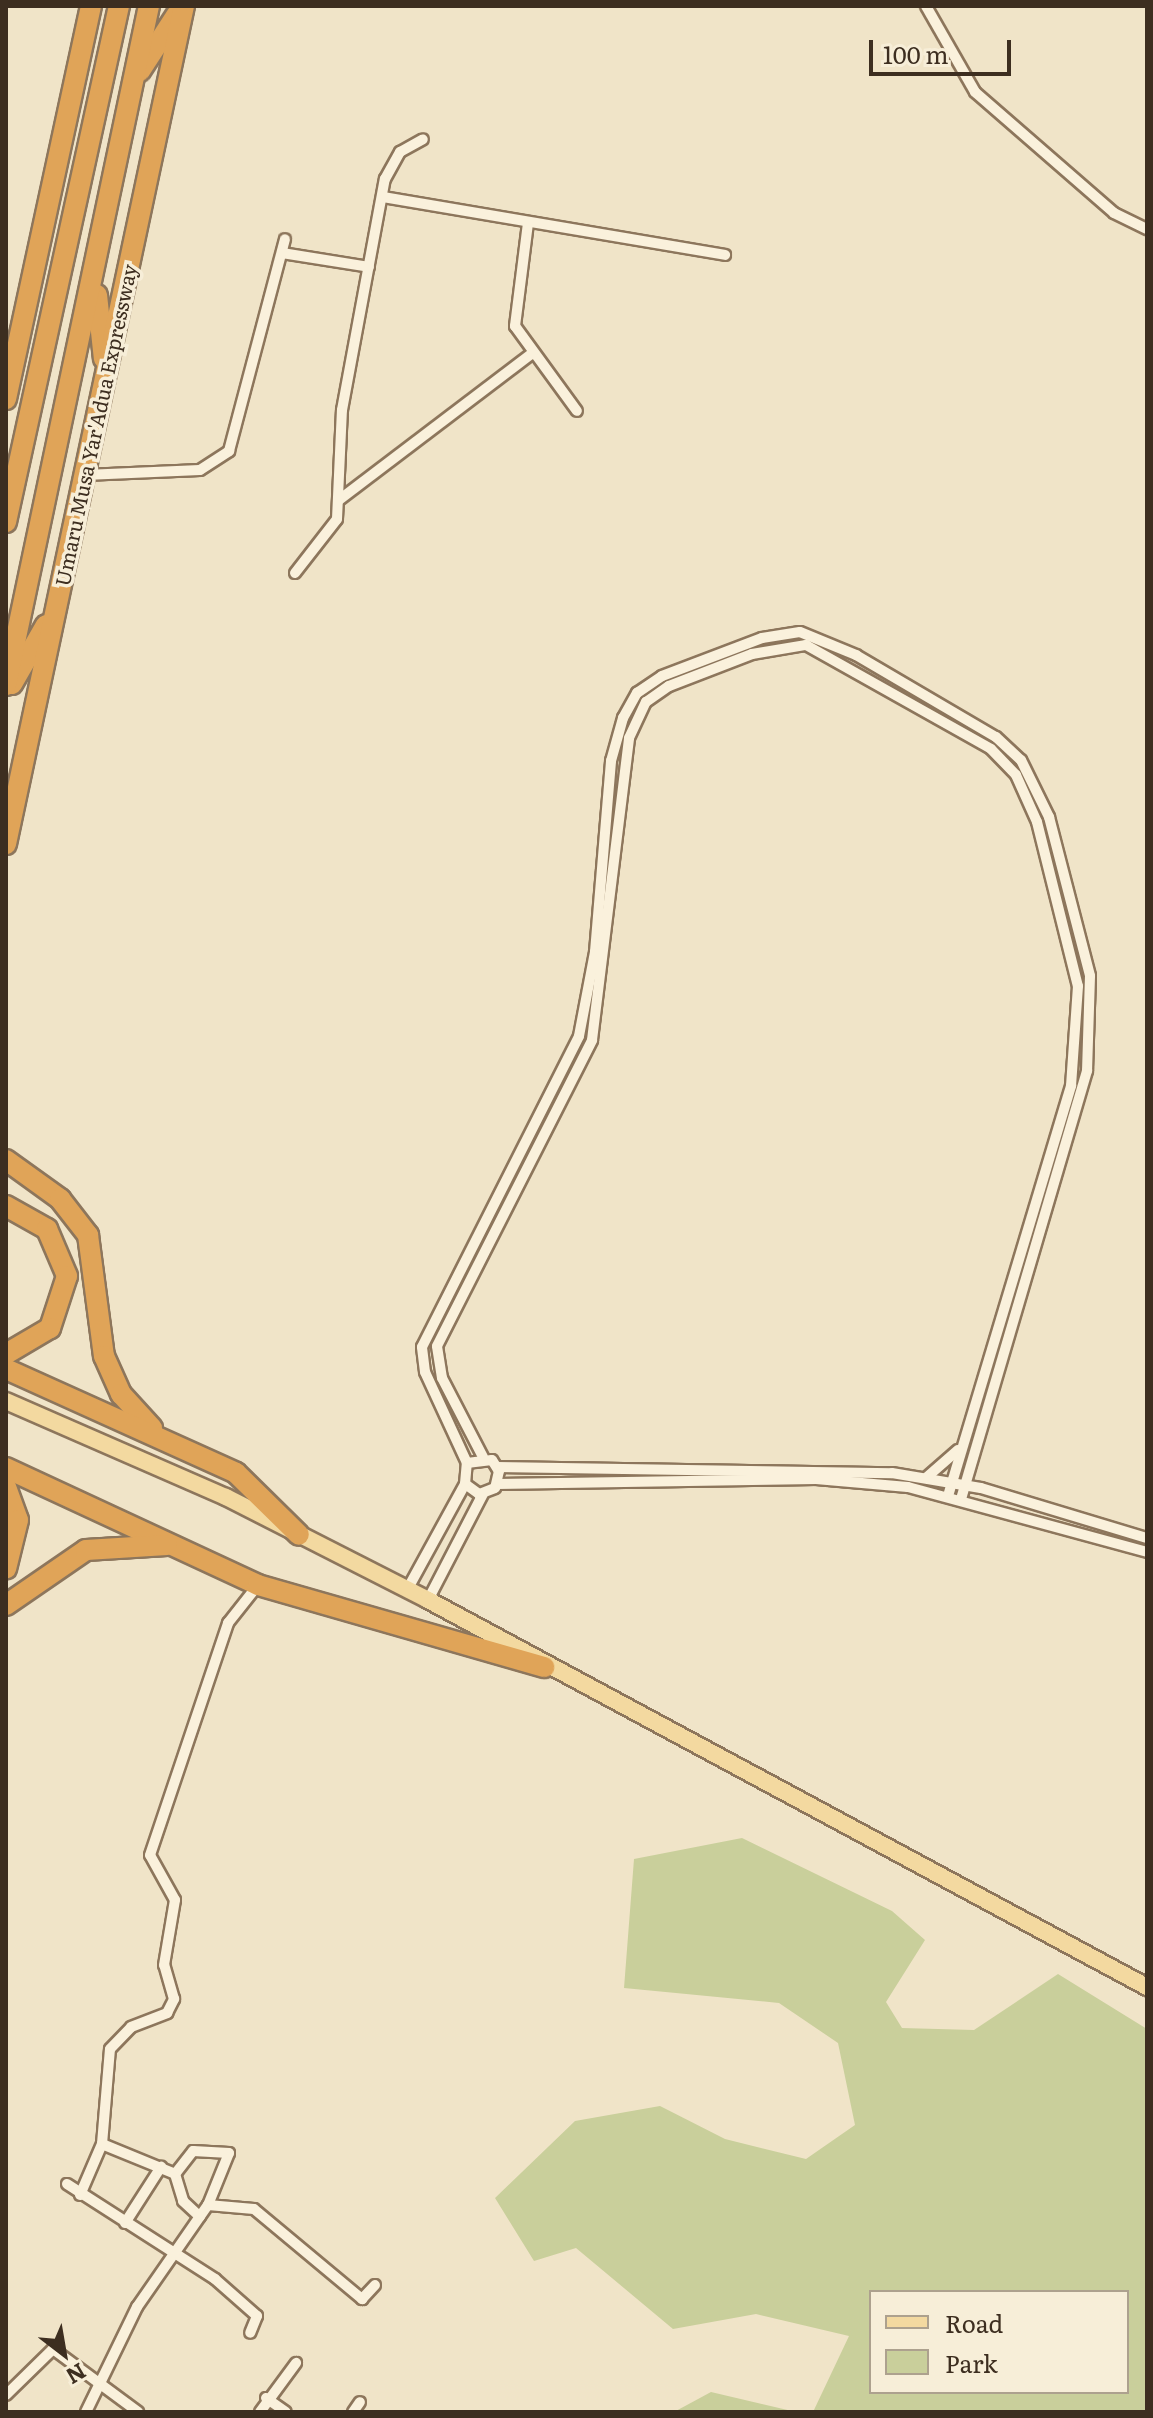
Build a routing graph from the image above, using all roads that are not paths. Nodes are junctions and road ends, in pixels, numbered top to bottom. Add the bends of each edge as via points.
1 (93, 6) edge
2 (119, 6) edge
3 (149, 6) edge
4 (183, 6) edge
5 (926, 6) edge
6 (103, 76) junction
7 (133, 81) junction
8 (423, 139) dead end
9 (383, 197) junction
10 (528, 223) junction
11 (1147, 229) edge
12 (285, 239) dead end
13 (282, 253) junction
14 (725, 255) dead end
15 (369, 267) junction
16 (59, 276) junction
17 (96, 278) junction
18 (533, 353) junction
19 (15, 358) junction
20 (106, 379) junction
21 (6, 399) edge
22 (577, 411) dead end
23 (85, 475) junction
24 (339, 500) junction
25 (6, 522) edge
26 (295, 573) dead end
27 (55, 611) junction
28 (6, 685) edge
29 (6, 694) edge
30 (623, 718) junction
31 (635, 723) junction
32 (6, 844) edge
33 (539, 1119) junction
34 (551, 1126) junction
35 (6, 1160) edge
36 (495, 1205) junction
37 (6, 1206) edge
38 (506, 1213) junction
39 (444, 1299) junction
40 (457, 1305) junction
41 (6, 1354) edge
42 (6, 1369) edge
43 (6, 1401) edge
44 (163, 1439) junction
45 (959, 1448) junction
46 (483, 1457) junction
47 (970, 1462) junction
48 (467, 1463) junction
49 (497, 1467) junction
50 (6, 1468) edge
51 (619, 1468) junction
52 (927, 1477) junction
53 (620, 1481) junction
54 (950, 1481) junction
55 (465, 1484) junction
56 (497, 1484) junction
57 (964, 1484) junction
58 (6, 1487) edge
59 (981, 1488) junction
60 (483, 1494) junction
61 (948, 1495) junction
62 (961, 1498) junction
63 (299, 1535) junction
64 (1147, 1538) edge
65 (173, 1546) junction
66 (1147, 1552) edge
67 (6, 1569) edge
68 (258, 1585) junction
69 (407, 1590) junction
70 (428, 1600) junction
71 (6, 1605) edge
72 (544, 1667) junction
73 (1147, 1987) edge
74 (102, 2144) junction
75 (161, 2167) junction
76 (175, 2174) junction
77 (67, 2184) dead end
78 (80, 2195) junction
79 (208, 2205) junction
80 (200, 2217) junction
81 (125, 2223) junction
82 (176, 2256) junction
83 (375, 2285) dead end
84 (250, 2333) dead end
85 (296, 2363) dead end
86 (101, 2380) junction
87 (6, 2395) edge
88 (266, 2398) junction
89 (360, 2402) dead end
90 (86, 2412) edge
91 (138, 2412) edge
92 (260, 2412) edge
93 (286, 2412) edge
94 (353, 2412) edge

1 - 6 highway
1 - 19 highway
2 - 6 highway
3 - 7 highway, Umaru Musa Yar'Adua Expressway
4 - 7 highway
4 - 20 highway, Umaru Musa Yar'Adua Expressway
5 - 11 street via 975,92 1114,213
6 - 16 highway
7 - 17 highway, Umaru Musa Yar'Adua Expressway
8 - 9 street via 393,159
9 - 10 street
9 - 15 street
10 - 14 street
10 - 18 street via 514,319
12 - 13 street
13 - 15 street
13 - 23 street via 229,451 200,470
15 - 24 street via 342,410
16 - 19 highway
16 - 25 highway
17 - 20 highway
17 - 28 highway, Umaru Musa Yar'Adua Expressway
18 - 22 street
18 - 24 street
19 - 21 highway
20 - 23 highway, Umaru Musa Yar'Adua Expressway
23 - 27 highway, Umaru Musa Yar'Adua Expressway
24 - 26 street via 330,535
27 - 29 highway
27 - 32 highway, Umaru Musa Yar'Adua Expressway
30 - 31 street
30 - 33 street via 611,761 585,1019
30 - 47 street via 637,693 662,676 762,638 800,632 856,655 996,737 1040,791 1090,976 1091,1042
31 - 34 street via 618,781 601,1002 583,1061
31 - 45 street via 646,702 669,686 752,654 806,645 991,749 1024,787 1078,986 1079,1044
33 - 34 street
33 - 36 street
34 - 38 street
35 - 44 highway via 60,1199 88,1235 109,1370
36 - 38 street
36 - 39 street
37 - 41 highway via 47,1229 67,1276 50,1328
38 - 40 street
39 - 40 street
39 - 48 street via 424,1339 423,1364
40 - 46 street via 440,1336 437,1366
42 - 44 highway
43 - 63 main road
44 - 63 highway via 236,1473
45 - 52 street
45 - 54 street
46 - 48 street
46 - 49 street
47 - 57 street
47 - 59 street
48 - 55 street
49 - 51 street
49 - 56 street
50 - 65 highway
51 - 52 street
51 - 53 street
52 - 54 street
53 - 56 street
53 - 61 street via 816,1479
54 - 57 street
54 - 61 street
55 - 60 street
55 - 69 street
56 - 60 street
57 - 59 street
57 - 62 street
58 - 67 highway via 18,1520
59 - 64 street
60 - 70 street
61 - 62 street
62 - 66 street
63 - 69 main road
65 - 68 highway
65 - 71 highway via 86,1550
68 - 72 highway
68 - 74 street via 228,1623 155,1831 150,1855 175,1900 164,1965 176,1990 167,2013 131,2027 110,2049
69 - 70 main road
70 - 72 main road
72 - 73 main road
74 - 75 street
74 - 78 street
75 - 76 street
75 - 81 street
76 - 79 street via 193,2151 229,2153
76 - 80 street via 183,2201
77 - 78 street
78 - 81 street
79 - 80 street
79 - 83 street via 254,2209 362,2299
80 - 82 street
81 - 82 street
82 - 84 street via 248,2306 257,2316
82 - 86 street via 137,2307
85 - 88 street
86 - 87 street via 53,2349
86 - 90 street
86 - 91 street
88 - 92 street
88 - 93 street
89 - 94 street

